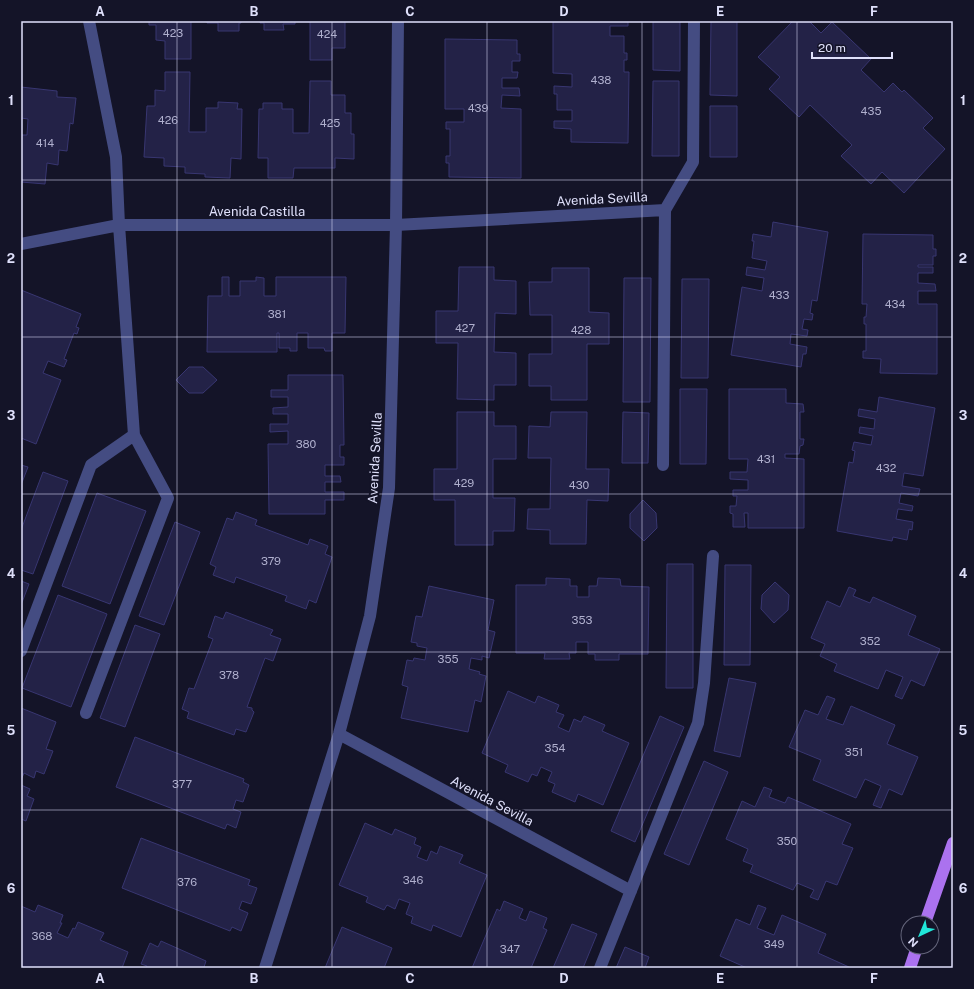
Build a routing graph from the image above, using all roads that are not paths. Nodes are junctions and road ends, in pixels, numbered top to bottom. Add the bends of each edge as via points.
1 (89, 21) edge
2 (398, 21) edge
3 (694, 21) edge
4 (665, 210) junction
5 (396, 225) junction
6 (119, 226) junction
7 (21, 244) edge
8 (134, 435) junction
9 (663, 465) dead end
10 (712, 556) dead end
11 (21, 651) edge
12 (86, 713) dead end
13 (339, 734) junction
14 (953, 843) edge
15 (630, 891) junction
16 (928, 915) edge
17 (914, 955) edge
18 (266, 968) edge
19 (600, 968) edge
20 (910, 968) edge

1 - 6 street via 116,157
2 - 5 street, Avenida Sevilla
3 - 4 street via 693,162
4 - 5 street, Avenida Sevilla
4 - 9 street
5 - 6 street, Avenida Castilla
5 - 13 street, Avenida Sevilla via 389,488 370,616
6 - 7 street, Avenida Castilla
6 - 8 street
8 - 11 street via 91,465
8 - 12 street via 168,498
10 - 15 street via 704,682 698,723
13 - 15 street, Avenida Sevilla
13 - 18 street, Avenida Sevilla
14 - 16 main road
15 - 19 street
17 - 20 main road

